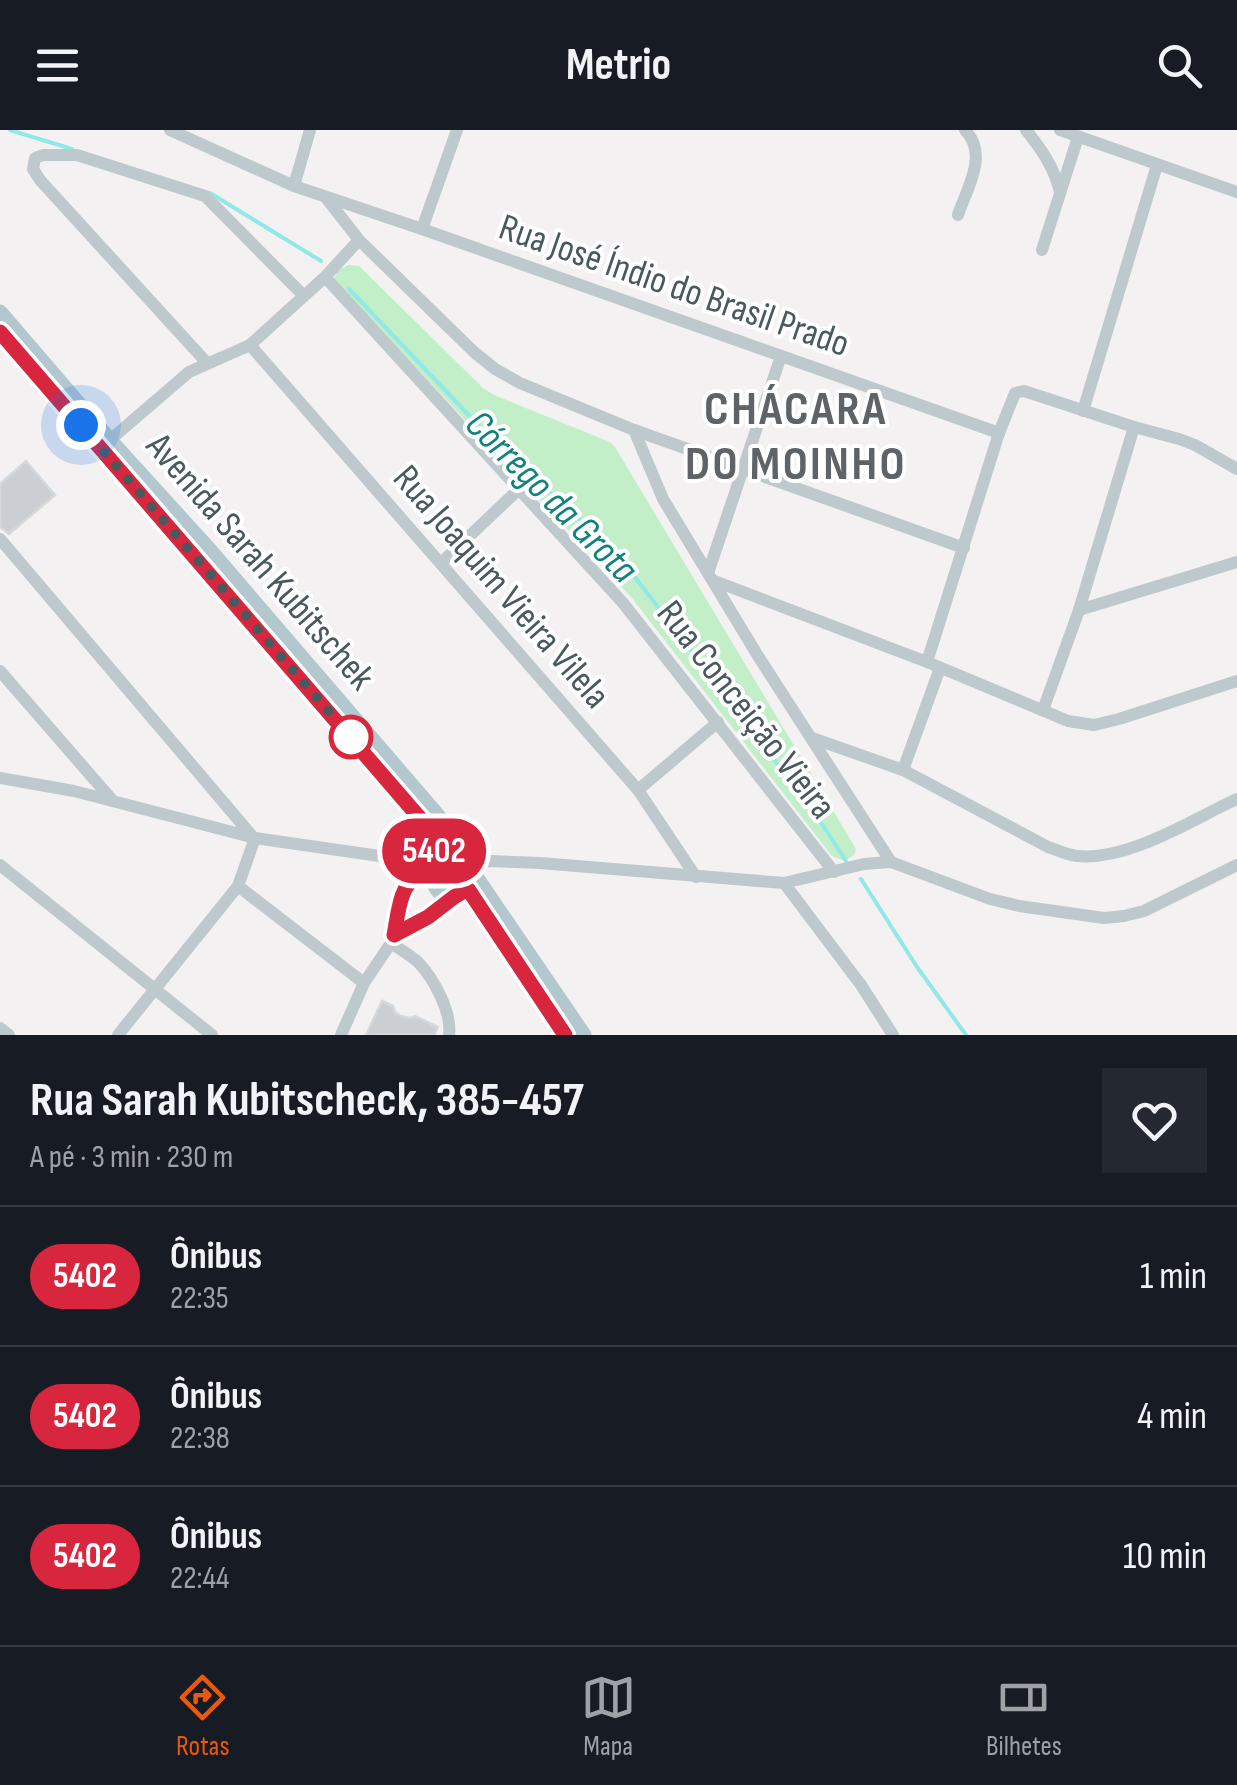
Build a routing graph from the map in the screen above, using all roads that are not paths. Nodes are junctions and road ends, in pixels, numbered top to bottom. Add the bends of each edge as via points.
1 (170, 130) edge
2 (310, 130) edge
3 (457, 130) edge
4 (965, 130) edge
5 (1026, 130) edge
6 (1060, 130) edge
7 (1078, 138) junction
8 (1157, 165) junction
9 (294, 186) junction
10 (1237, 192) edge
11 (1060, 193) junction
12 (327, 199) junction
13 (958, 215) dead end
14 (422, 229) junction
15 (359, 240) junction
16 (1042, 250) dead end
17 (325, 278) junction
18 (303, 295) junction
19 (0, 312) edge
20 (0, 332) edge
21 (250, 345) junction
22 (781, 356) junction
23 (206, 363) junction
24 (1083, 411) junction
25 (1134, 427) junction
26 (634, 430) junction
27 (999, 433) junction
28 (110, 440) junction
29 (742, 468) junction
30 (1237, 469) edge
31 (520, 488) junction
32 (0, 539) edge
33 (964, 548) junction
34 (1237, 562) edge
35 (441, 563) junction
36 (710, 576) junction
37 (1078, 610) junction
38 (933, 664) junction
39 (0, 671) edge
40 (1237, 681) edge
41 (1043, 710) junction
42 (718, 722) junction
43 (812, 738) junction
44 (903, 770) junction
45 (0, 778) edge
46 (638, 790) junction
47 (1237, 798) edge
48 (113, 801) junction
49 (255, 838) junction
50 (891, 862) junction
51 (468, 864) junction
52 (0, 865) edge
53 (1237, 865) edge
54 (432, 869) junction
55 (834, 872) junction
56 (696, 877) junction
57 (784, 882) junction
58 (238, 886) junction
59 (461, 893) junction
60 (393, 939) junction
61 (519, 951) junction
62 (364, 983) junction
63 (157, 988) junction
64 (0, 1028) edge
65 (9, 1035) edge
66 (118, 1035) edge
67 (212, 1035) edge
68 (341, 1035) edge
69 (450, 1035) edge
70 (565, 1035) edge
71 (584, 1035) edge
72 (893, 1035) edge

1 - 9 street, Rua José Índio do Brasil Prado
2 - 9 street
3 - 14 street
4 - 13 street via 977,158
5 - 11 street via 1046,154
6 - 7 street
7 - 8 street
7 - 11 street
8 - 10 street
8 - 24 street
9 - 12 street, Rua José Índio do Brasil Prado
11 - 16 street
12 - 14 street, Rua José Índio do Brasil Prado
12 - 15 street
14 - 22 street, Rua José Índio do Brasil Prado
15 - 17 street
15 - 26 street via 496,369
17 - 18 street
17 - 31 street, Rua Conceição Vieira
18 - 21 street
18 - 23 street via 206,196 77,155 38,156 32,169 40,180
19 - 28 main road, Avenida Sarah Kubitschek
20 - 54 main road, Avenida Sarah Kubitschek via 419,815 432,839
21 - 23 street
21 - 35 street, Rua Joaquim Vieira Vilela
22 - 27 street, Rua José Índio do Brasil Prado
22 - 29 street
23 - 28 street
24 - 25 street
24 - 27 street via 1019,391
25 - 30 street via 1195,445
25 - 37 street
26 - 29 street
26 - 36 street via 663,499
27 - 33 street
28 - 51 main road, Avenida Sarah Kubitschek via 452,832
29 - 33 street
29 - 36 street
31 - 35 street
31 - 42 street, Rua Conceição Vieira
32 - 49 street
33 - 38 street
34 - 37 street
35 - 46 street, Rua Joaquim Vieira Vilela
36 - 38 street
36 - 43 street
37 - 41 street
38 - 41 street
38 - 44 street
39 - 48 street
40 - 41 street via 1094,724
42 - 46 street
42 - 55 street, Rua Conceição Vieira
43 - 44 street
43 - 50 street
44 - 47 street via 1072,856 1138,846
45 - 48 street
46 - 56 street, Rua Joaquim Vieira Vilela
48 - 49 street
49 - 54 street
49 - 58 street
50 - 53 street via 990,899 1104,918 1144,911
50 - 55 street
51 - 54 main road via 448,855
51 - 56 street via 490,860
51 - 59 main road via 472,880
51 - 61 main road, Avenida Sarah Kubitschek
52 - 63 street
54 - 59 main road via 437,891
54 - 60 street via 405,888
55 - 57 street
56 - 57 street
57 - 72 street
58 - 62 street
58 - 63 street
59 - 60 street
59 - 61 main road, Avenida Sarah Kubitschek
60 - 62 street
60 - 69 street via 430,979 448,1011
61 - 70 main road, Avenida Sarah Kubitschek
61 - 71 main road, Avenida Sarah Kubitschek
62 - 68 street
63 - 66 street
63 - 67 street
64 - 65 street

